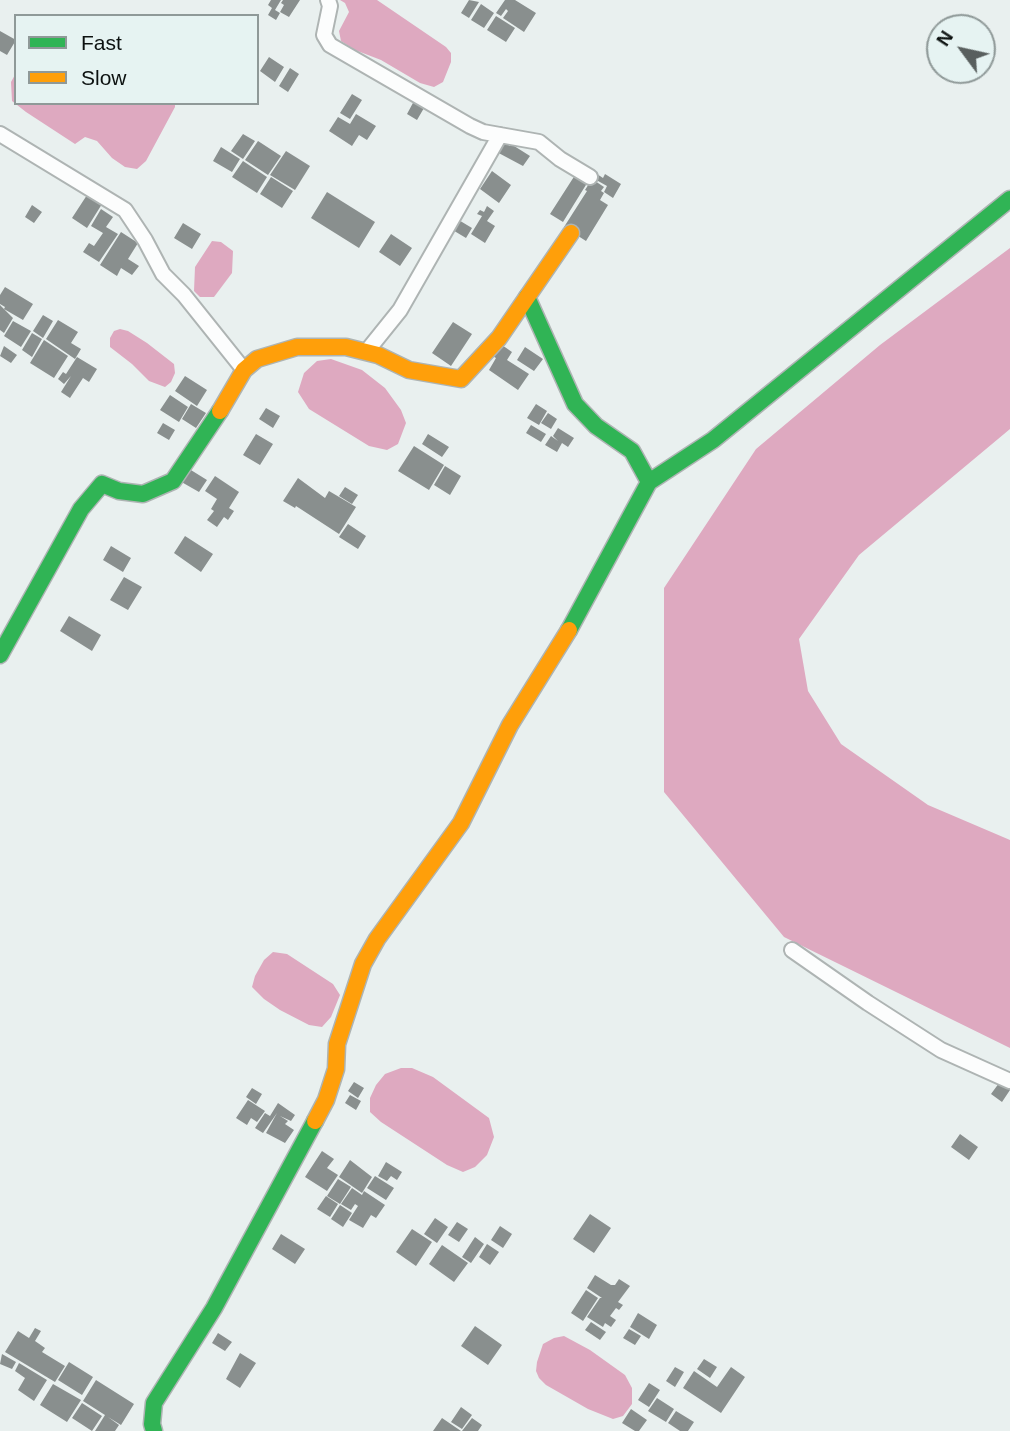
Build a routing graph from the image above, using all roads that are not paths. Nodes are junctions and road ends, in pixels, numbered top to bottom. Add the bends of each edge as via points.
1 (328, 0) edge
2 (0, 134) edge
3 (500, 135) junction
4 (590, 177) dead end
5 (1010, 199) edge
6 (571, 233) dead end
7 (527, 297) junction
8 (367, 351) junction
9 (244, 370) junction
10 (649, 482) junction
11 (0, 655) edge
12 (792, 950) dead end
13 (1010, 1081) edge
14 (154, 1431) edge

1 - 3 street via 324,35 330,45 470,126
2 - 9 street via 125,211 163,274
3 - 4 street via 539,142
3 - 8 street via 400,310
5 - 10 street via 734,423
6 - 7 street
7 - 8 street via 499,338 461,379 409,370
7 - 10 street via 575,404 596,426 632,451
8 - 9 street via 297,347 257,359
9 - 11 street via 173,481 143,494 102,484 81,509
10 - 14 street via 583,608 510,725 461,822 363,964 337,1044 336,1069 326,1100 219,1300 154,1403
12 - 13 street via 940,1050

